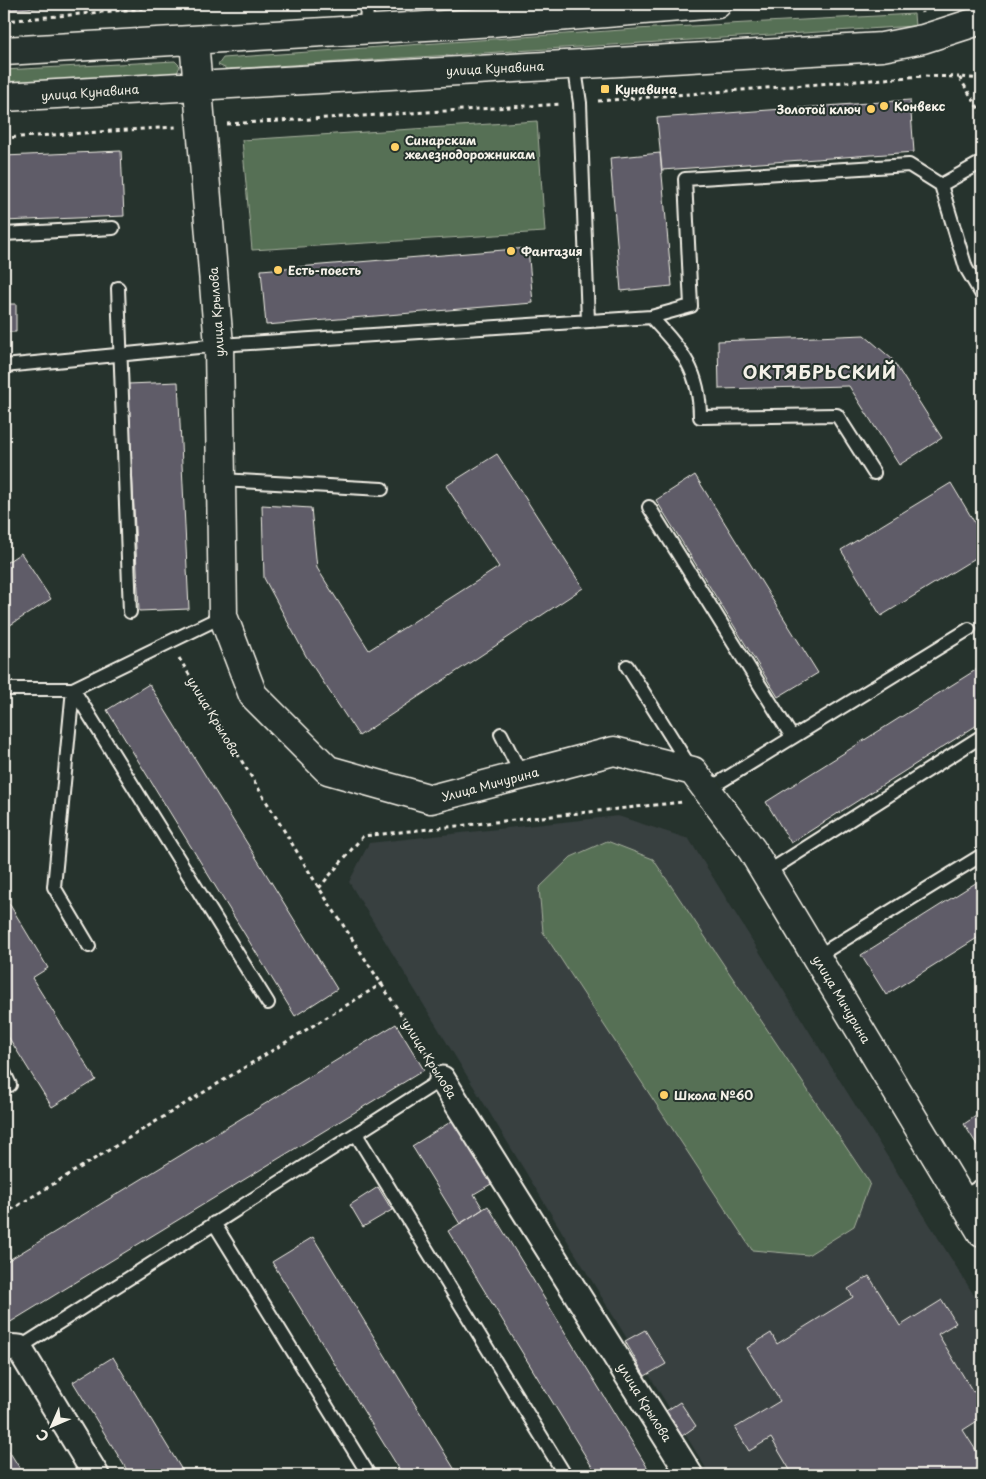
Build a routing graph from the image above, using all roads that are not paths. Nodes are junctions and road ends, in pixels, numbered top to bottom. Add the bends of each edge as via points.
1 (717, 4) edge
2 (366, 16) edge
3 (982, 20) edge
4 (194, 40) junction
5 (4, 51) edge
6 (574, 63) junction
7 (198, 85) junction
8 (4, 97) edge
9 (982, 162) edge
10 (941, 185) junction
11 (113, 228) dead end
12 (4, 234) edge
13 (118, 288) dead end
14 (982, 295) edge
15 (651, 317) junction
16 (588, 321) junction
17 (219, 345) junction
18 (121, 354) junction
19 (4, 366) edge
20 (874, 473) dead end
21 (221, 480) junction
22 (382, 489) dead end
23 (649, 508) dead end
24 (130, 612) dead end
25 (223, 616) junction
26 (969, 629) dead end
27 (627, 666) dead end
28 (4, 689) edge
29 (73, 689) junction
30 (501, 734) dead end
31 (982, 736) edge
32 (792, 737) junction
33 (522, 776) junction
34 (704, 787) junction
35 (982, 855) edge
36 (766, 873) junction
37 (89, 946) dead end
38 (816, 957) junction
39 (268, 1003) dead end
40 (4, 1072) edge
41 (442, 1079) joint
42 (10, 1085) dead end
43 (356, 1134) junction
44 (972, 1192) edge
45 (214, 1223) junction
46 (982, 1233) edge
47 (11, 1348) edge
48 (96, 1475) edge
49 (369, 1475) edge
50 (565, 1475) edge
51 (690, 1475) edge

1 - 2 street via 494,22
2 - 4 street
3 - 6 street, улица Кунавина via 923,39 882,47
4 - 5 street
4 - 7 street, улица Крылова
6 - 7 street, улица Кунавина
6 - 16 lane via 580,103
7 - 8 street, улица Кунавина
7 - 17 street, улица Крылова
9 - 10 lane
10 - 14 lane via 966,268
10 - 15 lane via 909,165 685,179 692,306
11 - 12 lane
13 - 18 lane
15 - 16 lane
15 - 20 lane via 678,346 692,369 700,417 837,415
16 - 17 lane
17 - 18 lane
17 - 21 street, улица Крылова
18 - 19 lane
18 - 24 lane
21 - 22 lane
21 - 25 street, улица Крылова
23 - 32 lane
25 - 29 lane
25 - 33 street, Улица Мичурина via 253,695 328,770 431,799
26 - 32 lane
27 - 34 lane
28 - 29 lane
29 - 37 lane via 54,887
29 - 39 lane
30 - 33 lane
31 - 36 lane
32 - 34 lane
33 - 34 street, Улица Мичурина via 614,751
34 - 36 street, улица Мичурина
35 - 38 lane
36 - 38 street, улица Мичурина
38 - 44 street, улица Мичурина
40 - 42 lane
41 - 43 lane
41 - 51 street, улица Крылова
43 - 45 lane
43 - 50 lane
44 - 46 street, улица Мичурина
45 - 47 lane
45 - 49 lane
47 - 48 street

